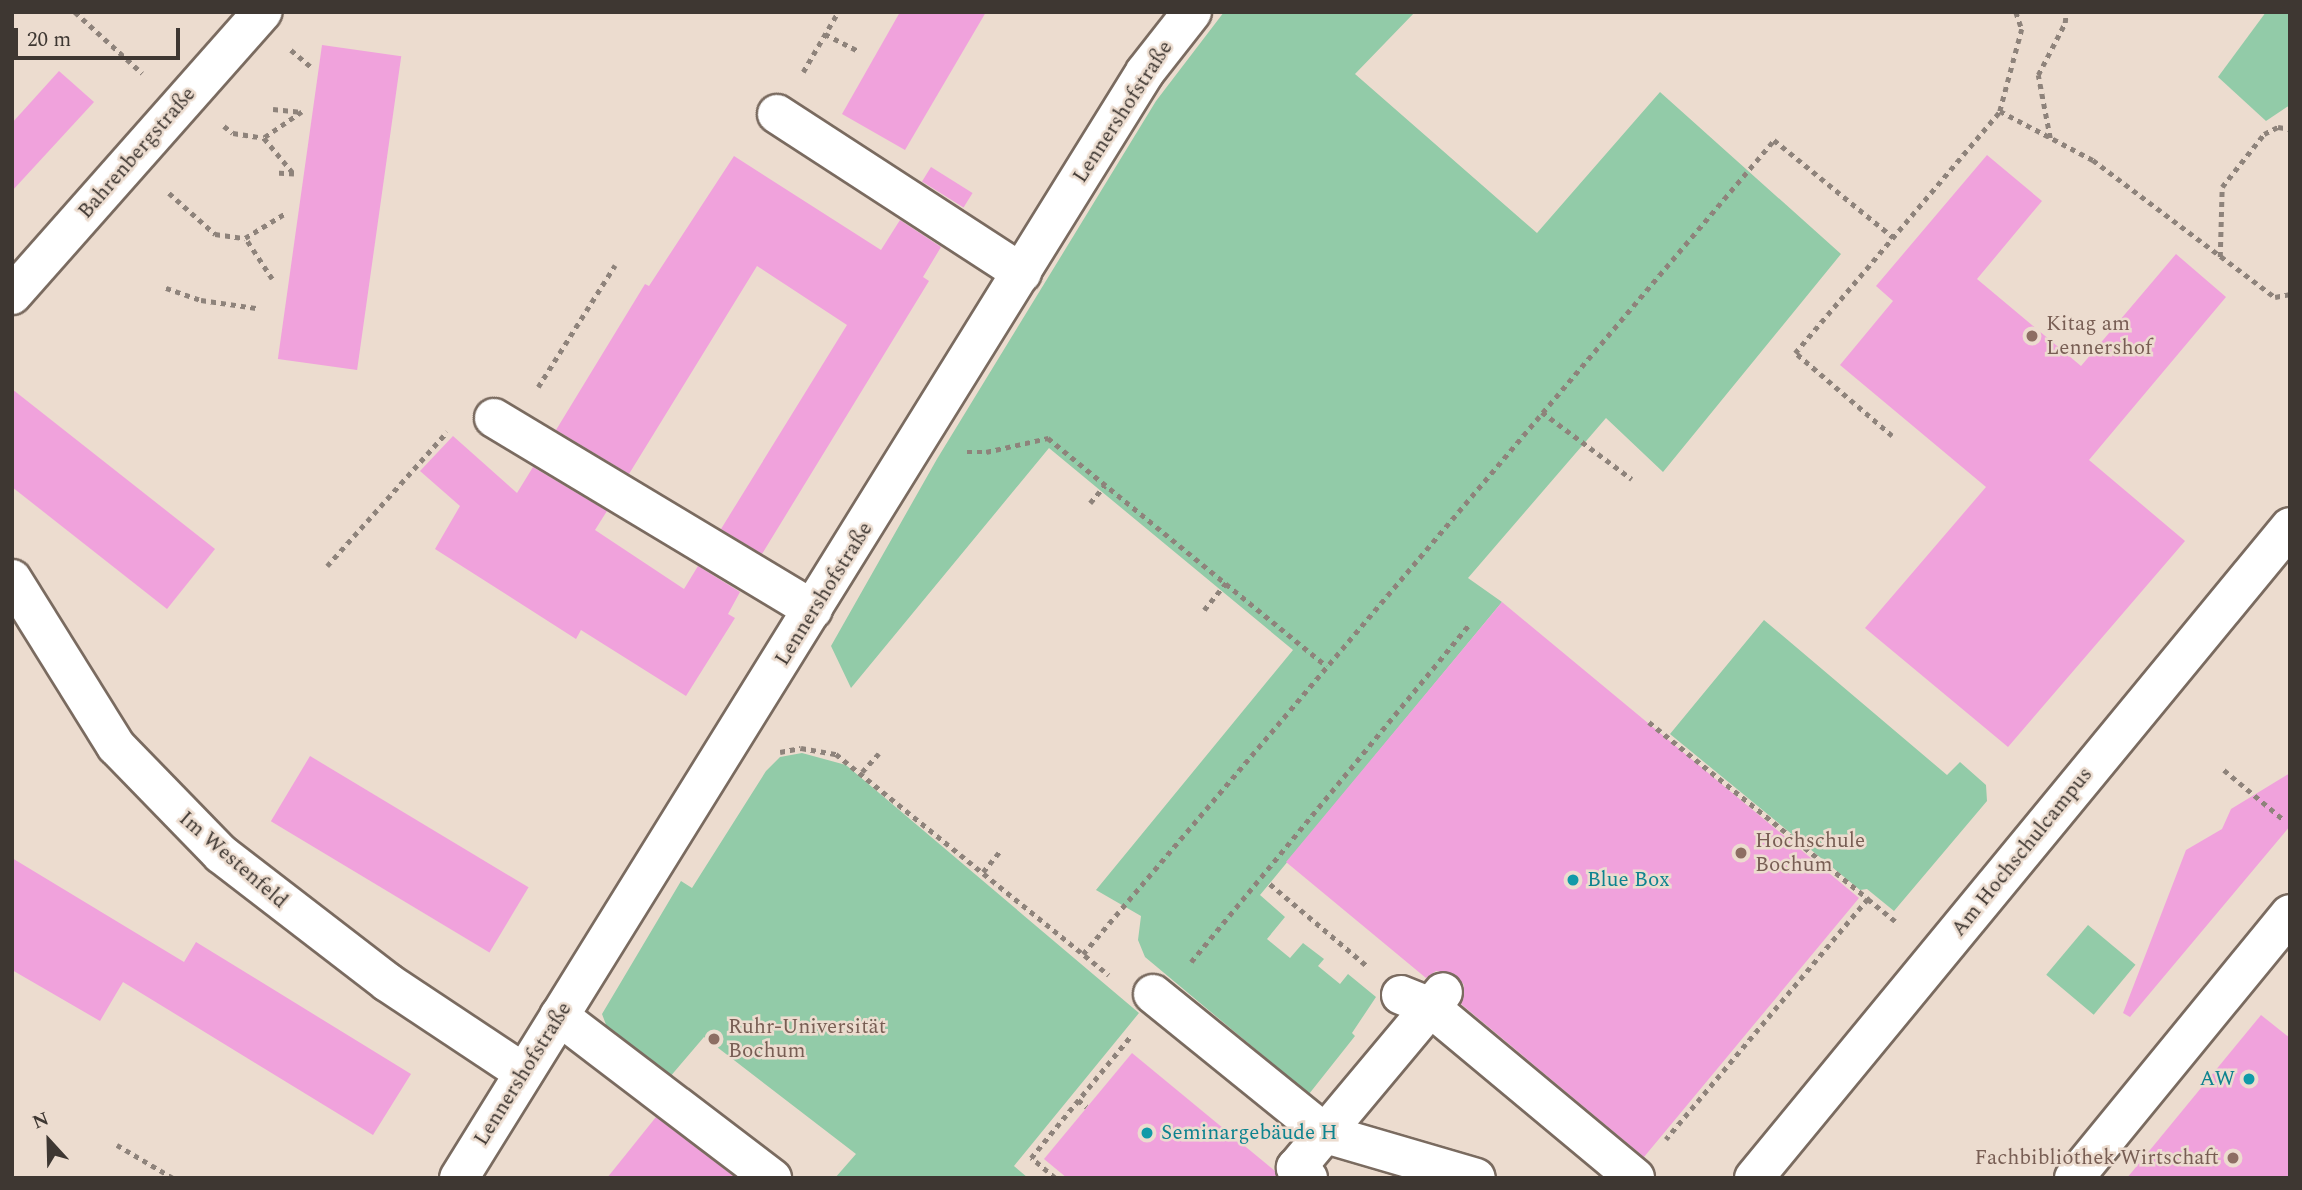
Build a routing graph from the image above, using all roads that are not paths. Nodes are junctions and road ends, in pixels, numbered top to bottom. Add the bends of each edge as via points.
1 (262, 12) edge
2 (1192, 12) edge
3 (777, 114) road end
4 (1022, 273) junction
5 (12, 295) edge
6 (503, 423) road end
7 (2290, 527) edge
8 (12, 579) edge
9 (813, 610) junction
10 (2290, 914) edge
11 (1156, 997) road end
12 (559, 1016) junction
13 (524, 1073) junction
14 (1326, 1134) junction
15 (1640, 1172) edge
16 (459, 1178) edge
17 (772, 1178) edge
18 (1308, 1178) edge
19 (1476, 1178) edge
20 (1754, 1178) edge
21 (2074, 1178) edge

1 - 5 street, Bahrenbergstraße
2 - 4 street, Lennershofstraße via 1145,72
3 - 4 street
4 - 9 street, Lennershofstraße
6 - 9 street
7 - 20 street, Am Hochschulcampus
8 - 13 street, Im Westenfeld via 116,746 221,855 387,982
9 - 12 street, Lennershofstraße
10 - 21 street
11 - 14 street
12 - 13 street, Lennershofstraße
12 - 17 street
13 - 16 street, Lennershofstraße
14 - 15 street via 1412,992
14 - 18 street via 1296,1168
14 - 19 street

